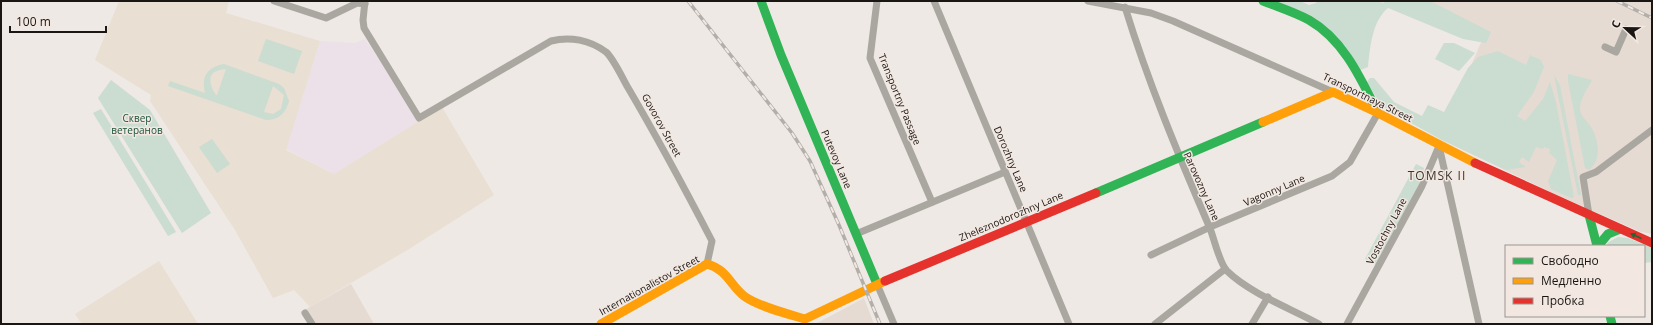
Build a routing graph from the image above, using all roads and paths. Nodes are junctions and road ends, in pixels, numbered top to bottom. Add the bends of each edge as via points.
1 (274, 1) edge
2 (761, 1) edge
3 (877, 1) edge
4 (934, 1) edge
5 (1088, 1) edge
6 (1263, 1) edge
7 (365, 3) edge
8 (1125, 7) junction
9 (1626, 28) dead end
10 (1605, 47) dead end
11 (1333, 92) junction
12 (1378, 112) junction
13 (1652, 130) edge
14 (1439, 146) junction
15 (1179, 159) junction
16 (1005, 172) junction
17 (932, 202) junction
18 (1589, 215) junction
19 (1026, 221) junction
20 (1210, 227) junction
21 (1620, 229) junction
22 (856, 234) junction
23 (1652, 243) edge
24 (1597, 245) edge
25 (1598, 245) edge
26 (1151, 255) dead end
27 (708, 264) junction
28 (1225, 269) junction
29 (877, 284) junction
30 (1268, 297) junction
31 (305, 313) dead end
32 (806, 321) edge
33 (312, 324) edge
34 (600, 324) edge
35 (894, 324) edge
36 (1069, 324) edge
37 (1155, 324) edge
38 (1252, 324) edge
39 (1319, 324) edge
40 (1347, 324) edge
41 (1479, 324) edge

1 - 7 street via 326,18 357,3
2 - 22 street, Putevoy Lane
3 - 17 street, Transportny Passage via 870,58
4 - 16 street, Dorozhny Lane
5 - 8 street, Transportnaya Street
6 - 12 street via 1315,23 1331,36 1348,59
7 - 27 street, Govorov Street via 364,28 419,118 551,41 564,38 578,40 607,53 652,128 712,241
8 - 11 street, Transportnaya Street via 1151,13
8 - 15 street, Parovozny Lane via 1140,58
9 - 10 street via 1616,52
11 - 12 street, Transportnaya Street
11 - 15 street, Zheleznodorozhny Lane
12 - 14 street, Transportnaya Street
12 - 20 street, Vagonny Lane via 1350,162 1332,176
13 - 18 street via 1596,172 1583,177
14 - 18 street, Transportnaya Street
14 - 40 street, Vostochny Lane via 1422,186
14 - 41 street
15 - 19 street, Zheleznodorozhny Lane
15 - 20 street, Parovozny Lane
16 - 17 street
16 - 19 street, Dorozhny Lane
17 - 22 street
18 - 21 street, Transportnaya Street
18 - 24 street
19 - 29 street, Zheleznodorozhny Lane
19 - 36 street, Dorozhny Lane
20 - 26 street, Vagonny Lane
20 - 28 street, Parovozny Lane
23 -> 21 street, Transportnaya Street
21 - 25 street via 1608,234
22 - 29 street, Putevoy Lane
27 - 32 street, Zheleznodorozhny Lane via 718,267 744,296
27 - 34 street, Internationalistov Street
28 - 30 street
28 - 37 street
29 - 32 street, Zheleznodorozhny Lane
29 - 35 street, Putevoy Lane
30 - 38 street
30 - 39 street
31 - 33 street

